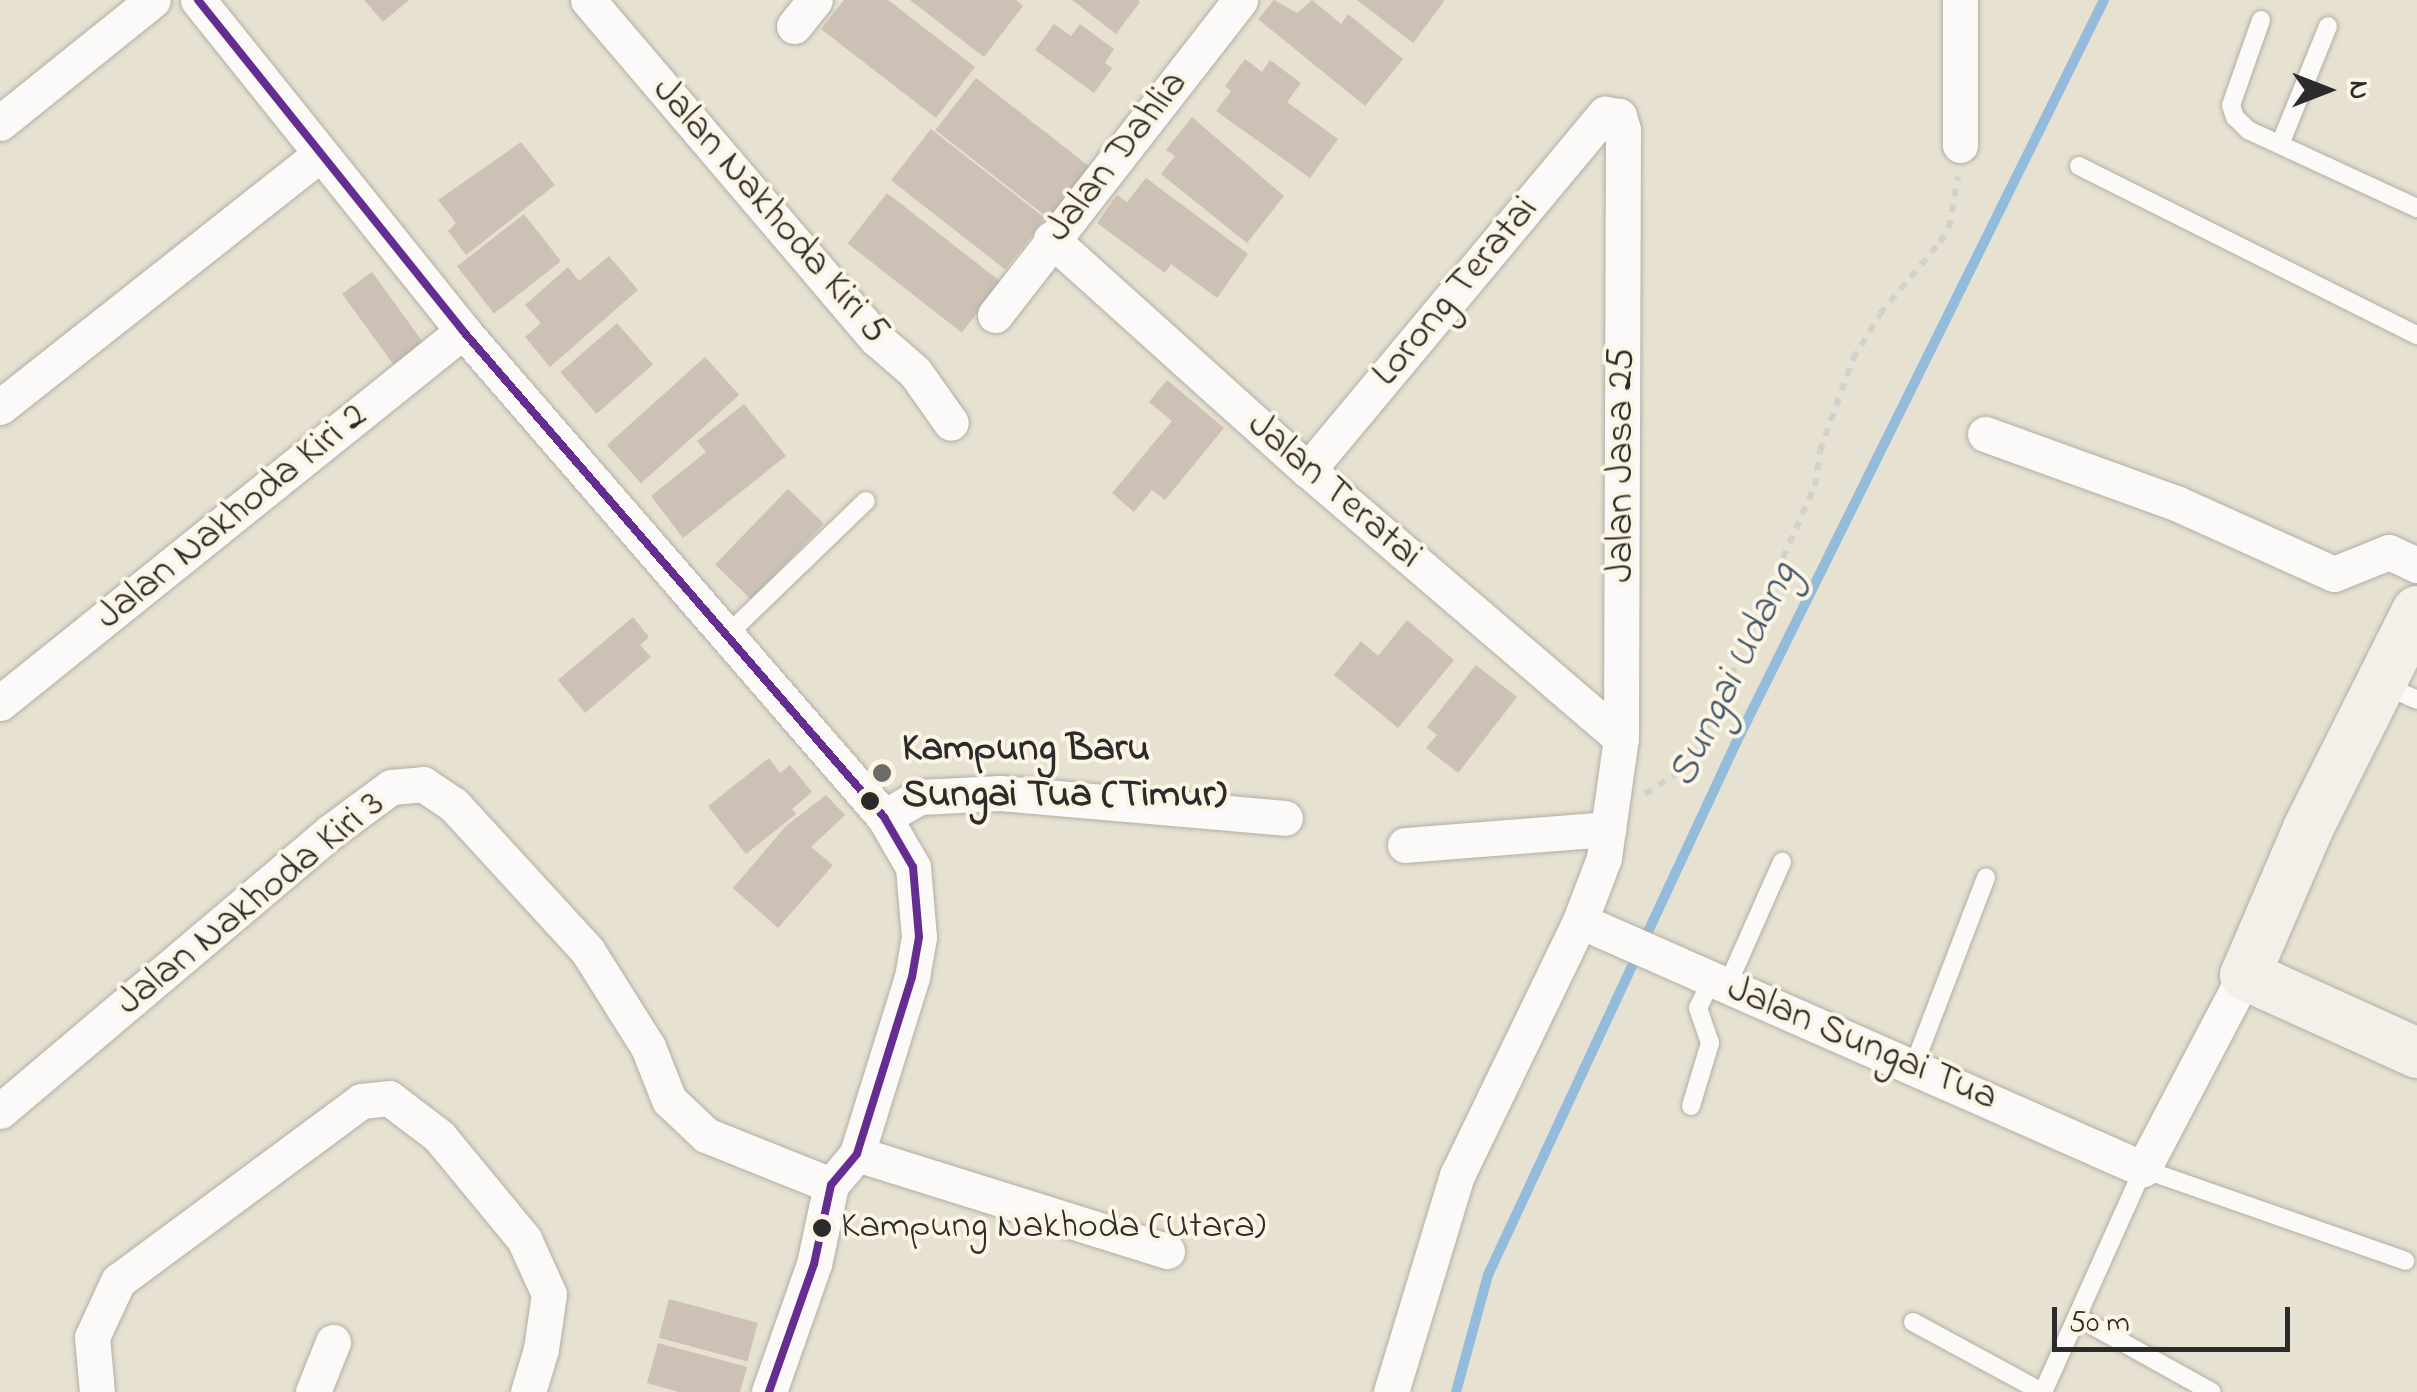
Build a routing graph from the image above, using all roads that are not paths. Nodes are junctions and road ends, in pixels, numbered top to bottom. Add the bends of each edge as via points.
1 (153, 0) edge
2 (198, 0) edge
3 (588, 0) edge
4 (1240, 0) edge
5 (1960, 0) edge
6 (2261, 20) dead end
7 (2328, 26) dead end
8 (1604, 114) joint
9 (0, 123) edge
10 (2281, 142) junction
11 (1960, 145) road end
12 (320, 154) junction
13 (2079, 166) dead end
14 (2417, 208) edge
15 (1051, 239) junction
16 (995, 315) dead end
17 (463, 331) junction
18 (2417, 336) edge
19 (0, 407) edge
20 (950, 423) dead end
21 (1986, 434) dead end
22 (1308, 470) junction
23 (866, 501) dead end
24 (2417, 565) edge
25 (2417, 611) edge
26 (727, 635) junction
27 (2400, 692) edge
28 (0, 703) edge
29 (1622, 738) junction
30 (884, 817) junction
31 (1285, 818) dead end
32 (1608, 828) junction
33 (1405, 846) dead end
34 (1782, 862) dead end
35 (1986, 876) dead end
36 (1580, 922) junction
37 (2245, 975) junction
38 (1709, 978) junction
39 (2417, 1053) edge
40 (1914, 1065) junction
41 (1691, 1106) dead end
42 (0, 1111) edge
43 (857, 1154) junction
44 (2143, 1169) junction
45 (831, 1185) junction
46 (1167, 1251) dead end
47 (2404, 1261) dead end
48 (2077, 1317) junction
49 (1913, 1322) dead end
50 (333, 1342) dead end
51 (97, 1392) edge
52 (313, 1392) edge
53 (528, 1392) edge
54 (769, 1392) edge
55 (1391, 1392) edge
56 (2043, 1392) edge
57 (2212, 1392) edge

1 - 9 street
2 - 12 street
3 - 20 street, Jalan Nakhoda Kiri 5 via 876,339 915,372
4 - 15 street, Jalan Dahlia
5 - 11 street
6 - 10 lane via 2232,105 2234,118
7 - 10 lane
8 - 22 street, Lorong Teratai
8 - 29 street, Jalan Jasa 25 via 1619,116 1624,130
10 - 14 lane
12 - 17 street
12 - 19 street
13 - 18 lane
15 - 16 street, Jalan Dahlia
15 - 22 street, Jalan Teratai
17 - 26 street
17 - 28 street, Jalan Nakhoda Kiri 2
21 - 24 street via 2176,503 2334,574 2389,552
22 - 29 street, Jalan Teratai
23 - 26 lane
25 - 27 street
26 - 30 street
27 - 37 street via 2308,829
29 - 32 street, Jalan Jasa 25
30 - 31 street via 919,797 1000,793
30 - 43 street via 913,867 918,937 912,977
32 - 33 street
32 - 36 street, Jalan Jasa 25
34 - 38 lane
35 - 40 lane
36 - 38 street, Jalan Sungai Tua
36 - 55 street, Jalan Jasa 25 via 1457,1175
37 - 39 street
37 - 44 street
38 - 40 street, Jalan Sungai Tua
38 - 41 lane via 1698,1008 1710,1043
40 - 44 street, Jalan Sungai Tua
42 - 45 street, Jalan Nakhoda Kiri 3 via 330,832 392,787 424,784 454,805 586,950 648,1047 670,1100 706,1135
43 - 45 street
43 - 46 street
44 - 47 lane
44 - 48 lane
45 - 54 street via 814,1264
48 - 56 lane
48 - 57 lane
49 - 56 lane
50 - 52 street
51 - 53 street via 92,1337 118,1282 361,1101 389,1098 439,1136 524,1239 549,1294

